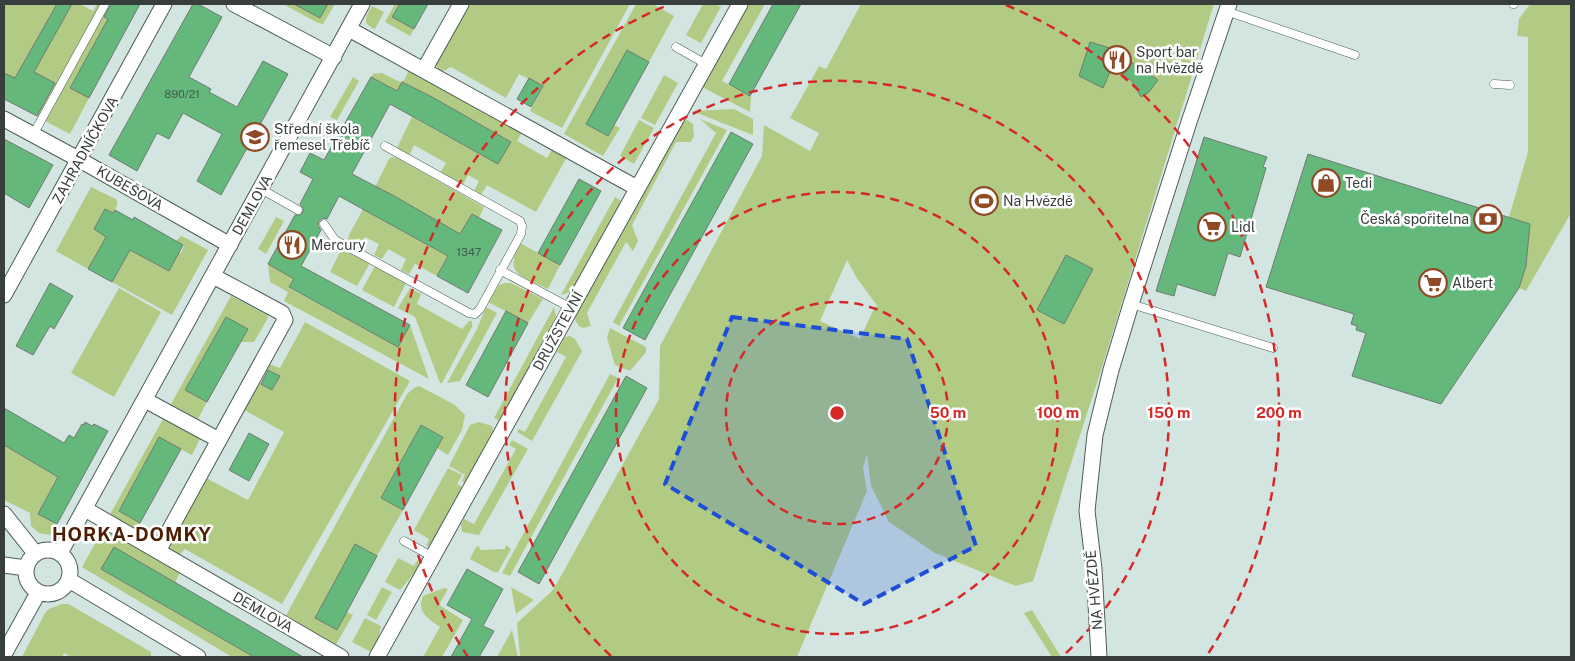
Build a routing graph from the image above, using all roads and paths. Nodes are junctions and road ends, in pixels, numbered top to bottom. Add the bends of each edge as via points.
1 (105, 4) edge
2 (164, 4) edge
3 (234, 4) edge
4 (362, 4) edge
5 (461, 4) edge
6 (740, 4) edge
7 (1228, 7) edge
8 (349, 29) junction
9 (676, 47) dead end
10 (1355, 55) dead end
11 (334, 57) junction
12 (706, 64) junction
13 (424, 70) junction
14 (1494, 84) dead end
15 (1510, 85) dead end
16 (4, 119) edge
17 (33, 135) junction
18 (385, 146) dead end
19 (80, 160) junction
20 (637, 188) junction
21 (261, 189) junction
22 (298, 210) dead end
23 (324, 224) dead end
24 (230, 245) junction
25 (500, 270) junction
26 (213, 276) junction
27 (4, 296) edge
28 (1131, 304) junction
29 (571, 308) junction
30 (1273, 348) dead end
31 (145, 400) junction
32 (219, 440) junction
33 (84, 509) junction
34 (4, 514) edge
35 (404, 541) dead end
36 (158, 551) junction
37 (35, 553) junction
38 (60, 553) junction
39 (432, 557) junction
40 (4, 565) edge
41 (26, 568) junction
42 (69, 580) junction
43 (38, 592) junction
44 (4, 654) edge
45 (198, 657) edge
46 (341, 657) edge
47 (377, 657) edge
48 (1099, 657) edge

1 - 17 lane
2 - 19 street, ZAHRADNÍČKOVA
3 - 11 street
4 - 8 street, DEMLOVA
5 - 13 street
6 - 12 street, DRUŽSTEVNÍ
7 - 10 lane
7 - 28 street, NA HVĚZDĚ
8 - 11 street, DEMLOVA
8 - 13 street
9 - 12 lane
11 - 21 street, DEMLOVA
12 - 20 street, DRUŽSTEVNÍ
13 - 20 street
14 - 15 lane
16 - 17 street, KUBEŠOVA
17 - 19 street, KUBEŠOVA
18 - 25 lane via 520,221 521,234
19 - 24 street, KUBEŠOVA
19 - 27 street, ZAHRADNÍČKOVA
20 - 29 street, DRUŽSTEVNÍ
21 - 22 lane
21 - 24 street, DEMLOVA
23 - 25 lane via 335,240 469,313 475,314 480,309
24 - 26 street, DEMLOVA
25 - 29 lane
26 - 31 street, DEMLOVA
26 - 32 street via 282,313 286,320
28 - 30 lane
28 - 48 street, NA HVĚZDĚ via 1095,435 1087,511
29 - 39 street, DRUŽSTEVNÍ
31 - 32 street
31 - 33 street, DEMLOVA
32 - 36 street
33 - 36 street, DEMLOVA
33 - 38 street, DEMLOVA
34 - 37 street
35 - 39 lane
36 - 46 street, DEMLOVA
37 - 38 street via 49,549
37 - 41 street
38 - 42 street via 70,568
39 - 47 street, DRUŽSTEVNÍ
40 - 41 street
41 - 43 street via 27,581
42 - 43 street via 57,593
42 - 45 street
43 - 44 street

